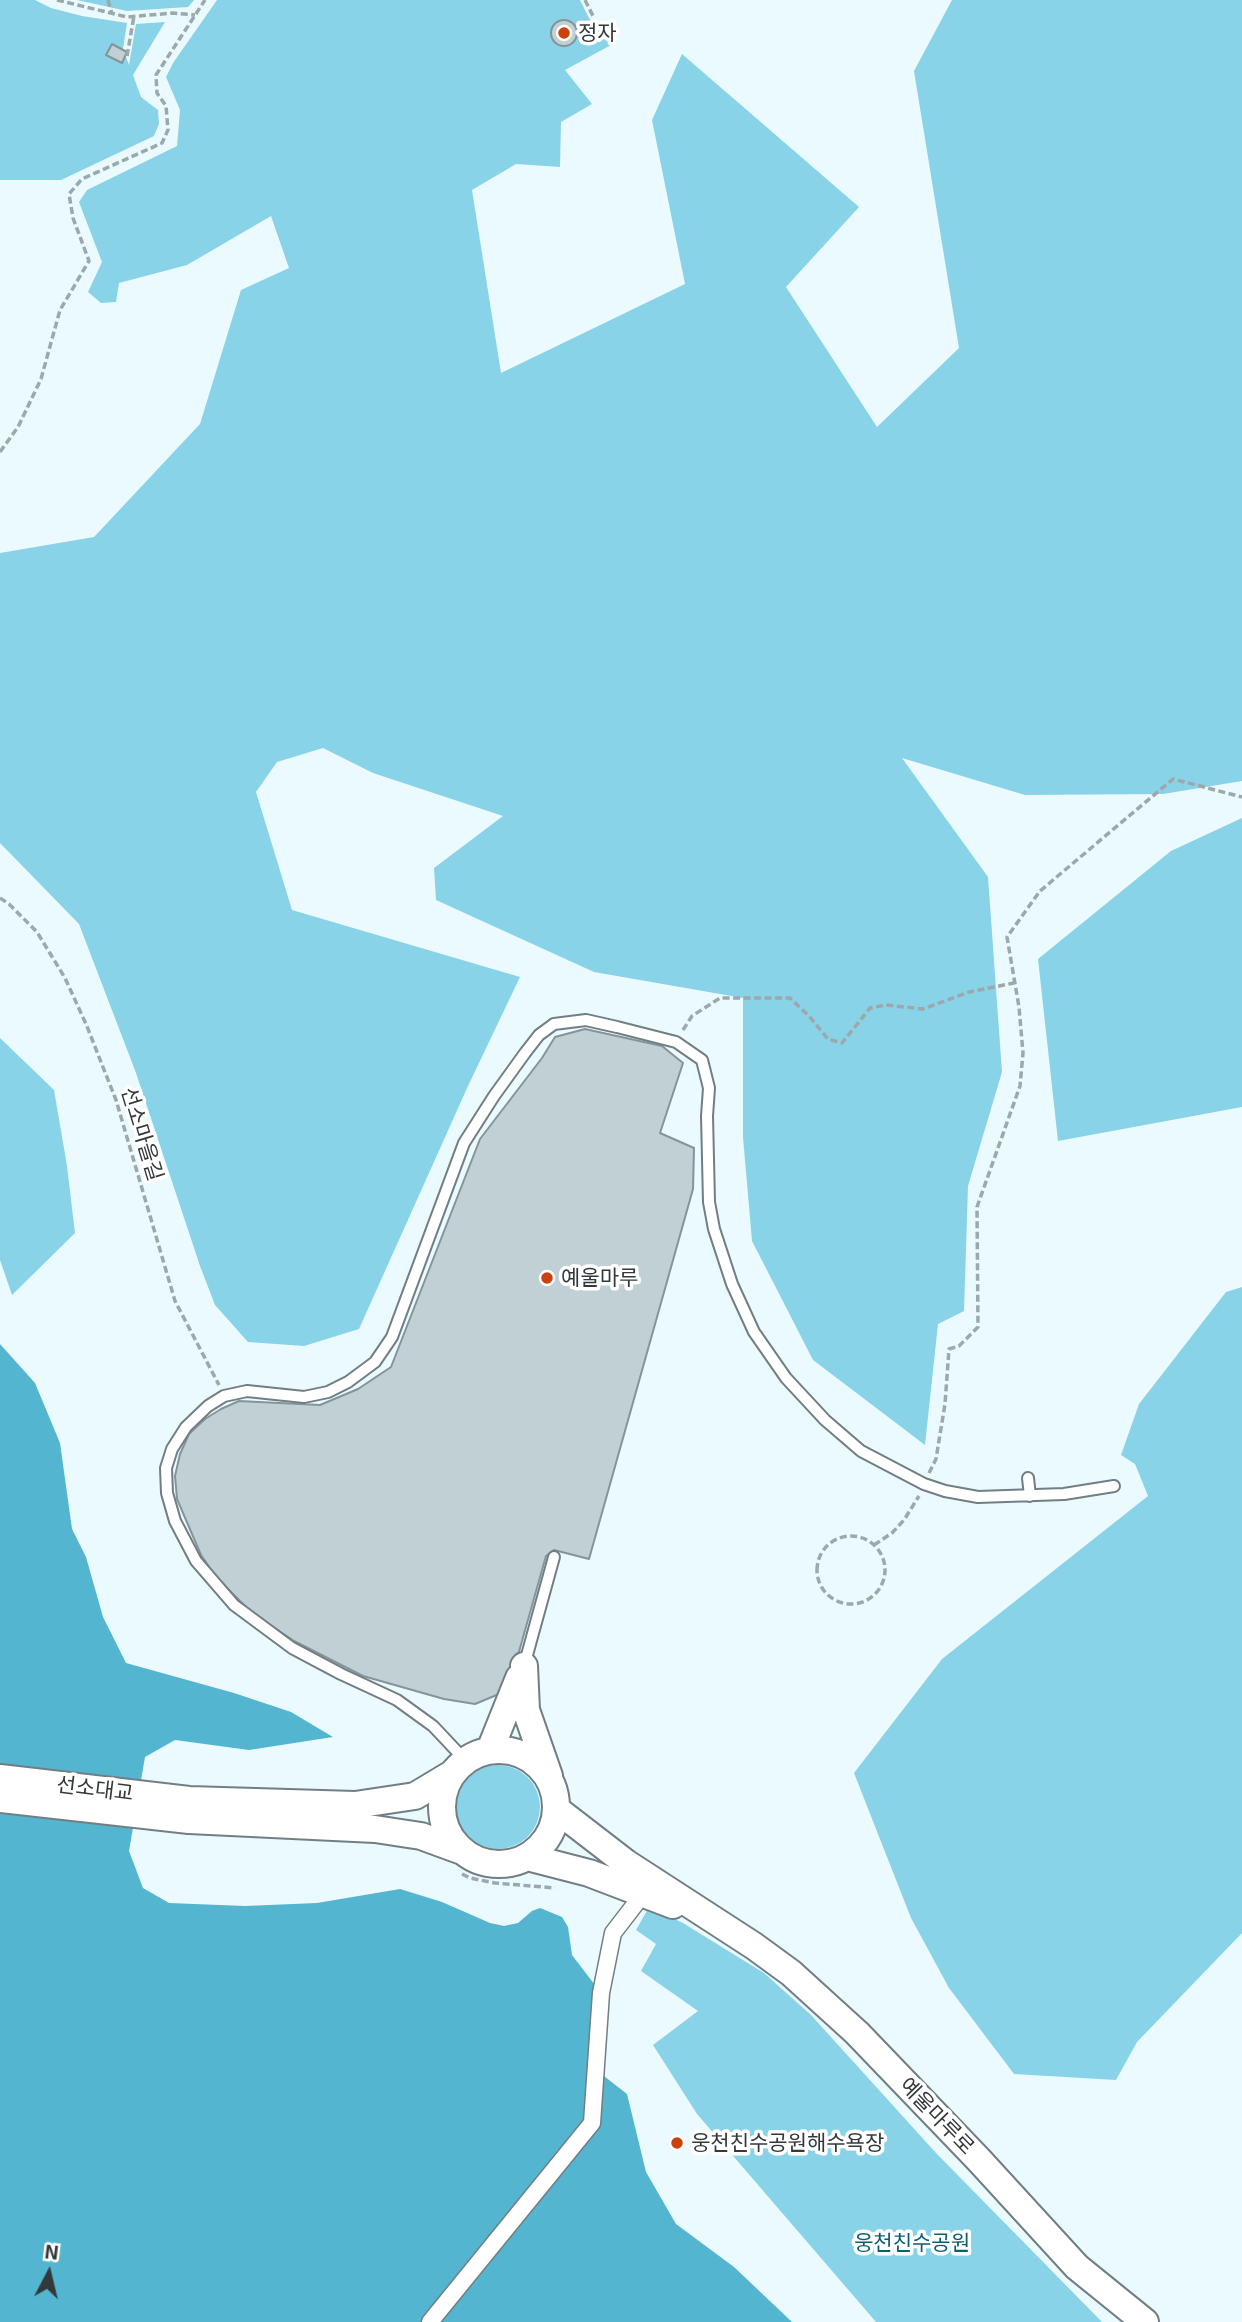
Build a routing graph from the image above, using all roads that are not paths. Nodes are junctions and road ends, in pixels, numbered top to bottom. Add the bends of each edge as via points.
1 (1028, 1478) dead end
2 (1114, 1486) dead end
3 (1030, 1496) junction
4 (554, 1557) dead end
5 (524, 1667) junction
6 (490, 1750) junction
7 (458, 1768) junction
8 (0, 1778) edge
9 (551, 1782) junction
10 (0, 1799) edge
11 (556, 1809) junction
12 (189, 1810) junction
13 (527, 1857) junction
14 (460, 1861) junction
15 (643, 1894) junction
16 (717, 1922) junction
17 (430, 2322) edge
18 (1145, 2322) edge

1 - 3 lane
2 - 3 lane
3 - 7 lane via 978,1497 924,1484 861,1451 825,1420 786,1378 754,1332 732,1284 709,1202 709,1088 702,1060 676,1042 586,1020 554,1024 539,1035 464,1143 393,1337 375,1362 348,1382 304,1397 247,1391 224,1396 186,1427 167,1462 171,1511 196,1561 223,1594 292,1648 397,1700 433,1726
4 - 5 lane
5 - 6 street
5 - 9 street via 526,1710
6 - 7 street
6 - 9 street via 522,1754
7 - 12 street via 415,1796 355,1805
7 - 14 street via 444,1788 441,1802 445,1829
8 - 12 street, 선소대교
9 - 11 street
10 - 12 street, 선소대교
11 - 13 street via 551,1832
11 - 16 street via 611,1852
12 - 14 street via 421,1836
13 - 14 street via 514,1862
13 - 15 street via 589,1873
15 - 16 street
15 - 17 street via 613,1933 601,1993 592,2123
16 - 18 street, 예울마루로 via 791,1973 857,2033 1077,2267

